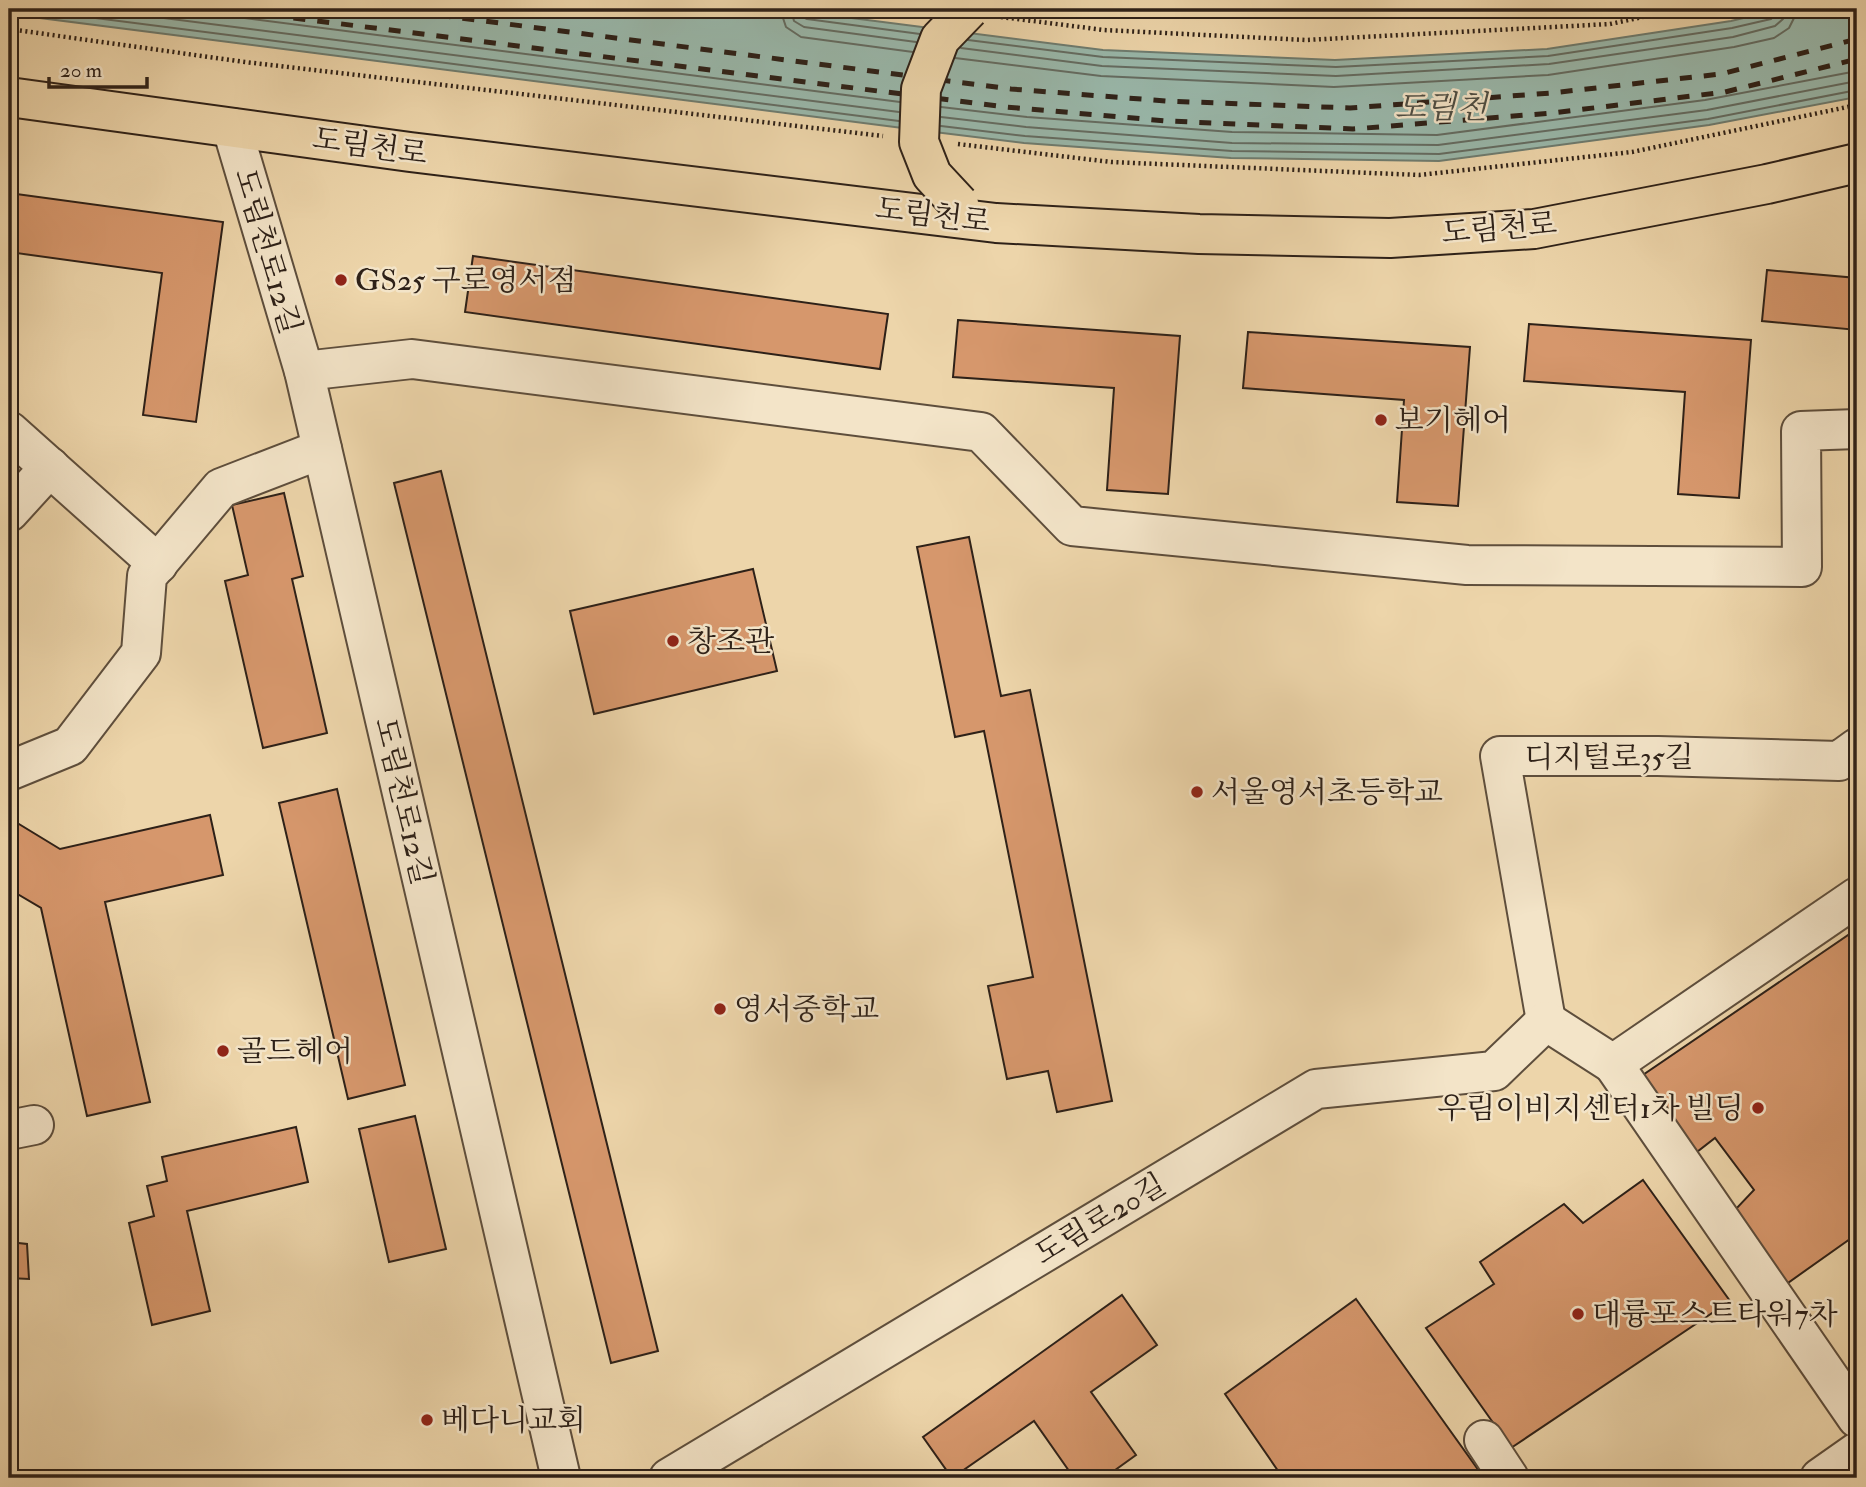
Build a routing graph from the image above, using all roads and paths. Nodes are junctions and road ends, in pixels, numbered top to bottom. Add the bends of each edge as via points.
1 (1680, 9) edge
2 (982, 13) edge
3 (9, 97) edge
4 (232, 128) junction
5 (1857, 163) edge
6 (996, 223) junction
7 (304, 371) junction
8 (1857, 429) edge
9 (9, 431) edge
10 (322, 449) junction
11 (50, 467) junction
12 (9, 512) edge
13 (158, 564) junction
14 (1857, 748) edge
15 (9, 771) edge
16 (1857, 897) edge
17 (1546, 1021) junction
18 (1613, 1063) junction
19 (1857, 1418) edge
20 (1484, 1440) dead end
21 (561, 1478) edge
22 (669, 1478) edge
23 (1509, 1478) edge

1 - 2 path via 1610,24 1306,40 1104,30
2 - 6 main road, bridge via 940,39 921,89 919,142 932,176 959,204
3 - 4 main road, 도림천로
4 - 6 main road, 도림천로
4 - 7 street, 도림천로12길
5 - 6 main road, 도림천로 via 1534,229 1390,238
7 - 8 street via 412,359 981,432 1072,526 1467,565 1802,567 1801,430
7 - 10 street, 도림천로12길
9 - 11 street
10 - 13 street via 221,488
10 - 21 street, 도림천로12길
11 - 12 street
11 - 13 street
13 - 15 street via 147,576 141,653 70,746
14 - 17 street, 디지털로35길 via 1839,761 1500,756
16 - 18 street
17 - 18 street
17 - 22 street, 도림로20길 via 1494,1071 1316,1089
18 - 19 street
20 - 23 street

